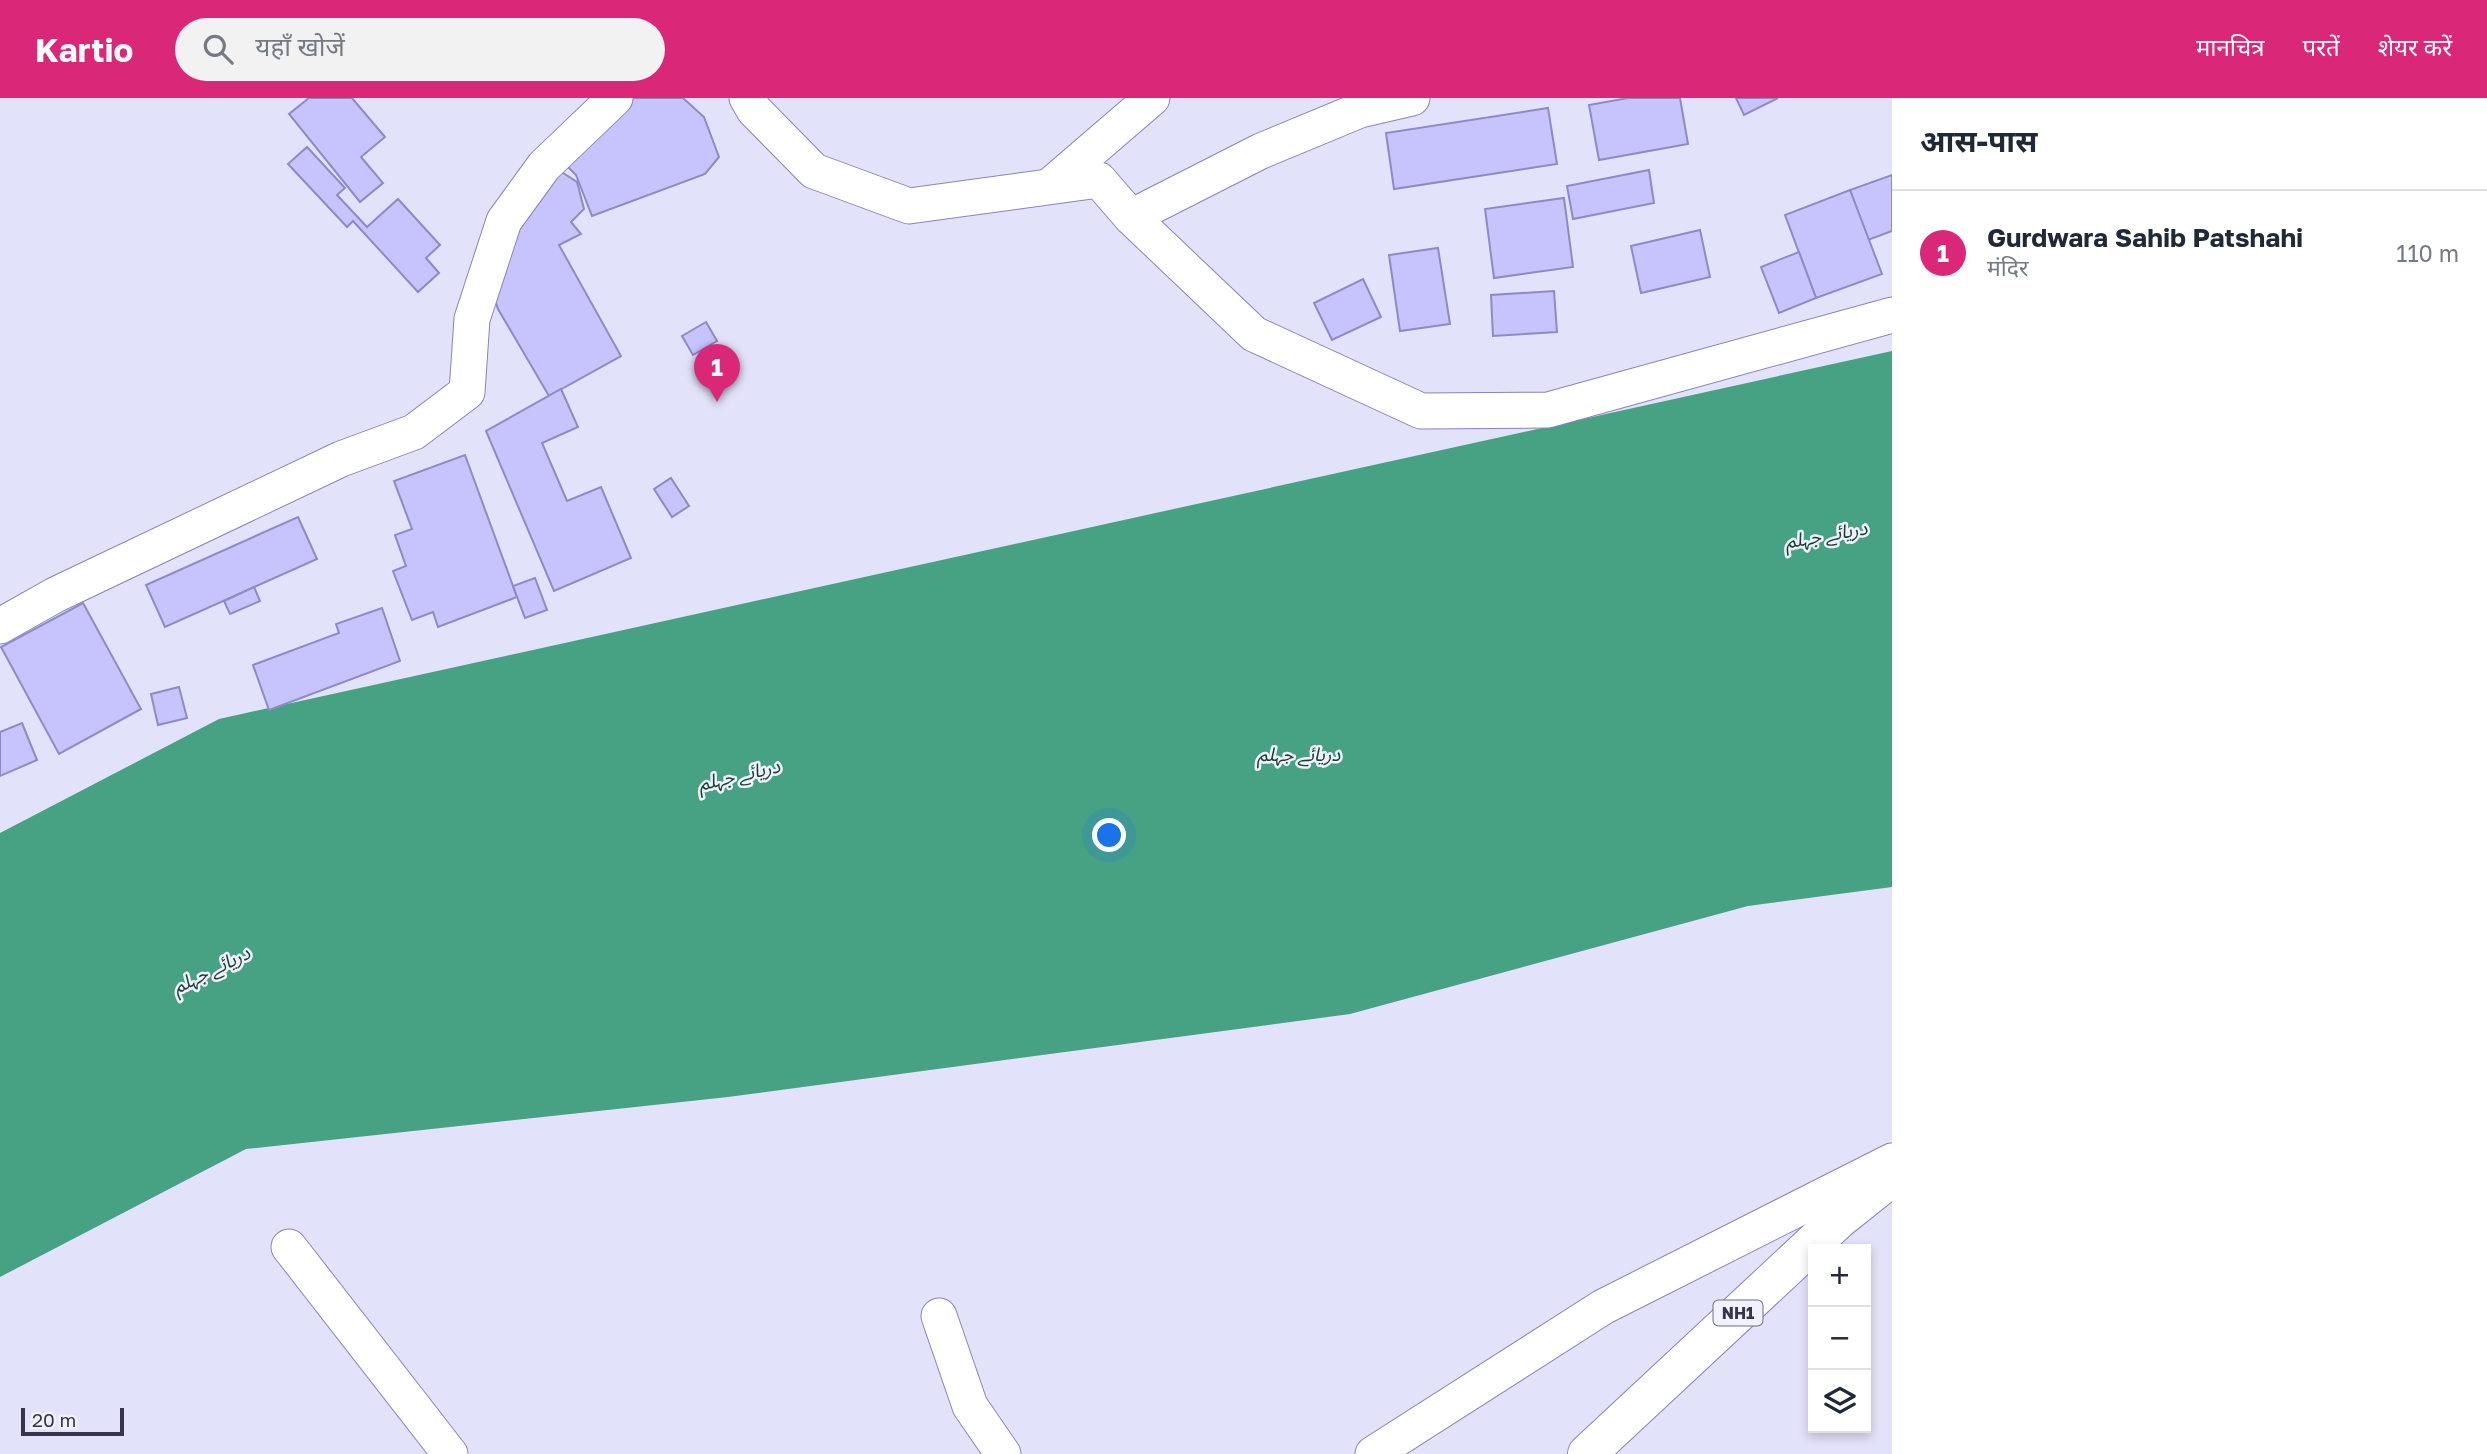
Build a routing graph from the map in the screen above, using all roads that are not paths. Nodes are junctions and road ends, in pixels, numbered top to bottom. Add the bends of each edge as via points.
1 (615, 98) edge
2 (747, 98) edge
3 (1152, 98) edge
4 (1412, 98) edge
5 (1051, 185) junction
6 (1131, 217) junction
7 (1892, 315) edge
8 (0, 626) edge
9 (1892, 1161) edge
10 (1892, 1177) edge
11 (289, 1247) dead end
12 (939, 1317) dead end
13 (438, 1450) edge
14 (1003, 1454) edge
15 (1373, 1454) edge
16 (1587, 1454) edge

1 - 8 street via 544,166 504,221 472,319 467,392 414,432 328,465 55,595
2 - 5 street via 814,171 909,206
3 - 5 street
4 - 6 street via 1360,110 1261,151
5 - 6 street via 1099,180
6 - 7 street via 1254,334 1421,411 1548,410
9 - 15 street via 1603,1307
10 - 16 highway, NH1 via 1838,1220
11 - 13 street
12 - 14 street via 970,1406

